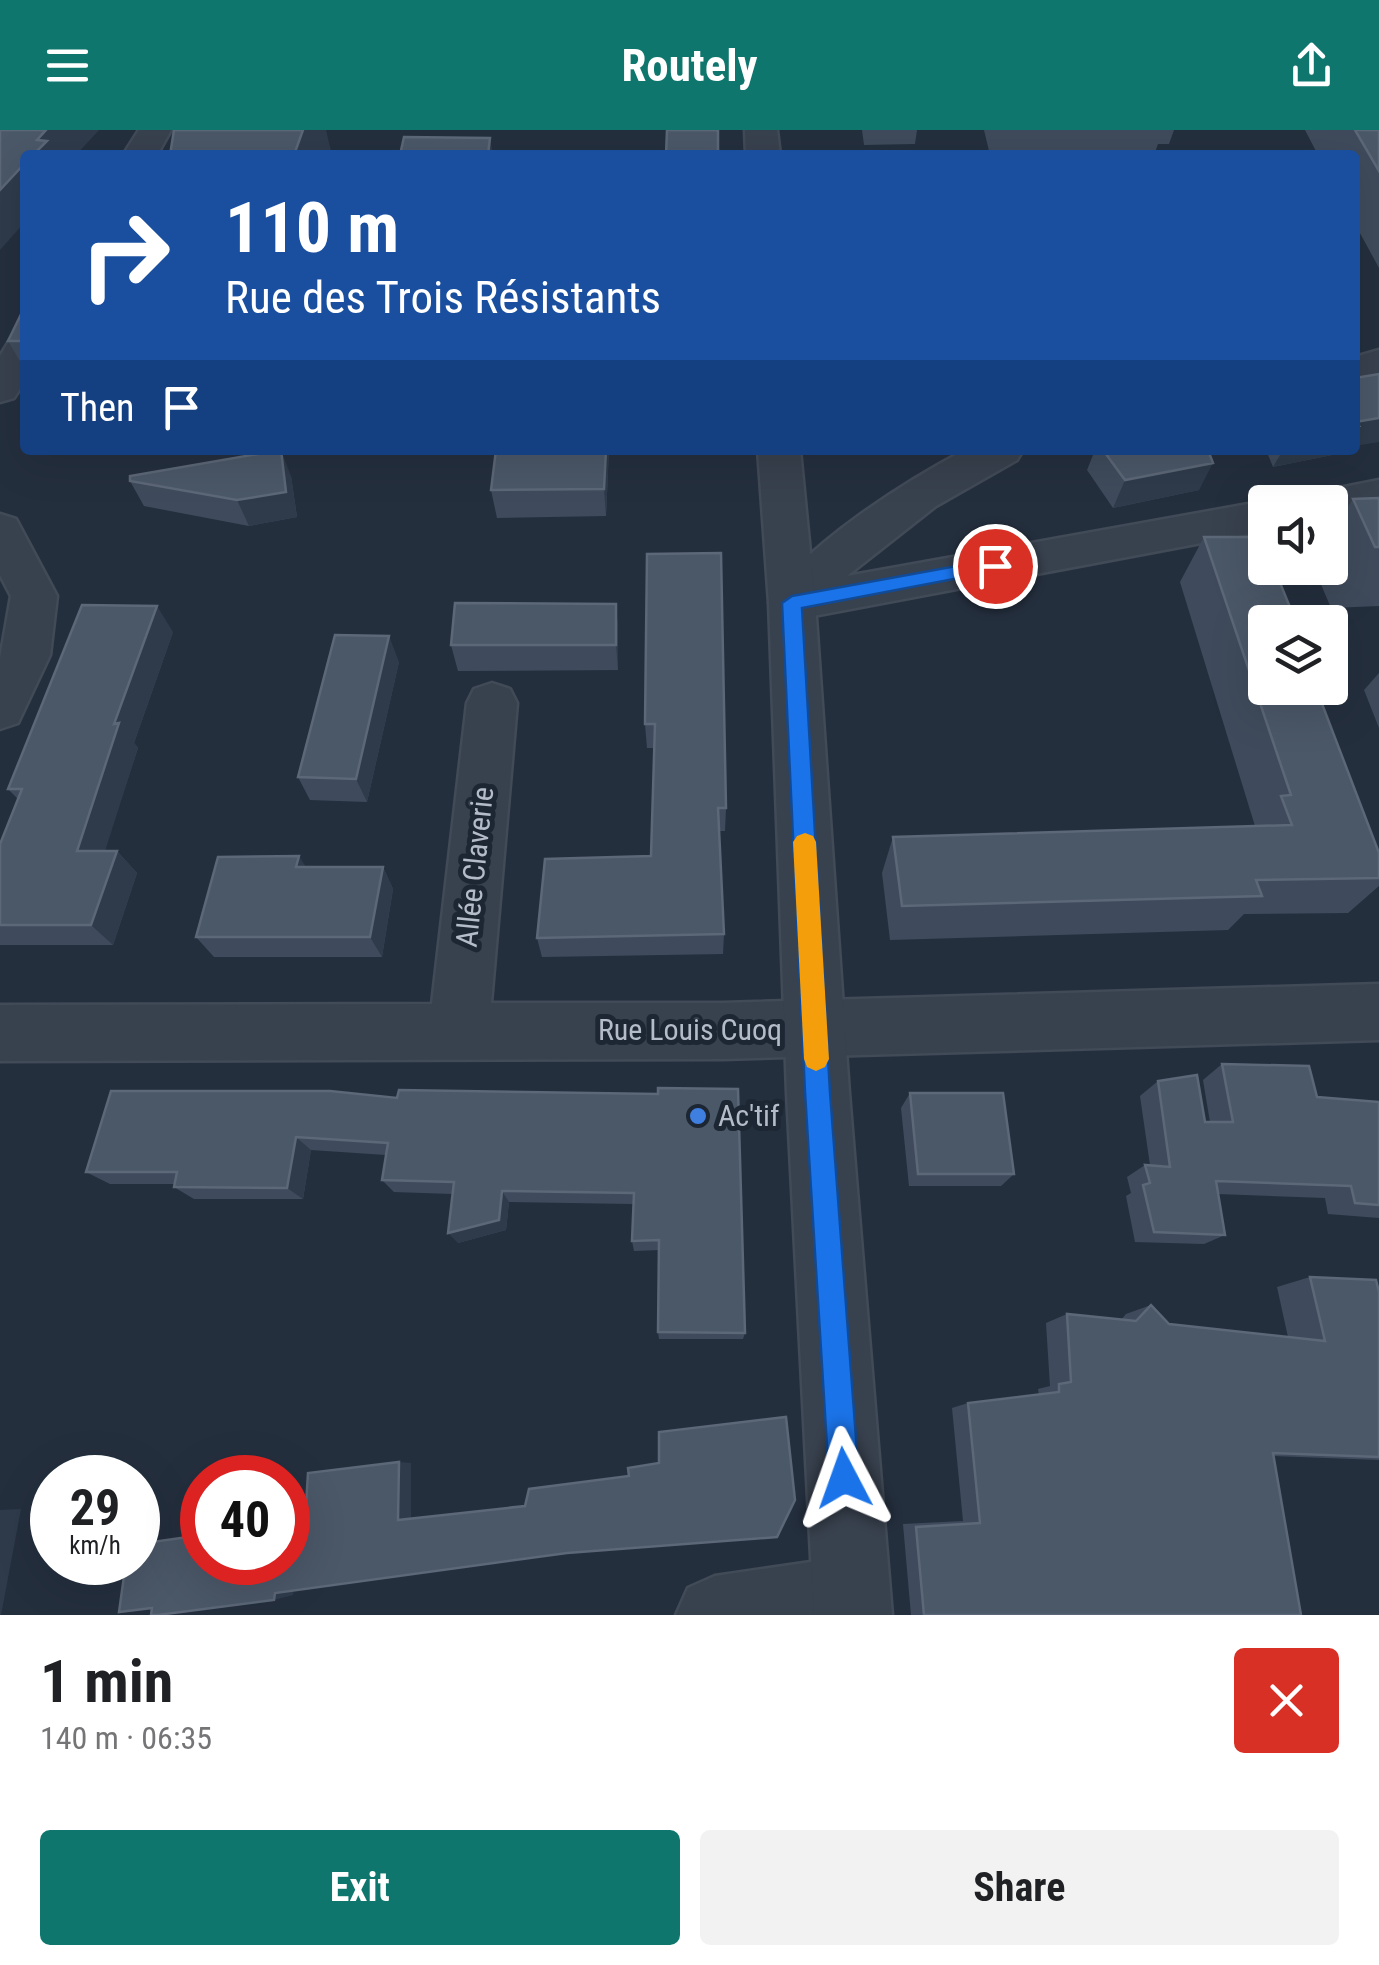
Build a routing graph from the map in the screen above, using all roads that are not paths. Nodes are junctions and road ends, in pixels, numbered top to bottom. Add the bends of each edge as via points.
1 (20, 355) edge
2 (0, 388) edge
3 (779, 455) edge
4 (989, 455) edge
5 (1379, 495) edge
6 (1348, 501) edge
7 (1248, 519) edge
8 (0, 530) edge
9 (792, 603) junction
10 (492, 703) dead end
11 (0, 710) edge
12 (1379, 1012) edge
13 (815, 1028) junction
14 (459, 1030) junction
15 (0, 1033) edge
16 (852, 1604) edge
17 (715, 1615) edge

1 - 2 street
3 - 9 street
4 - 9 street via 966,464 815,576
5 - 6 street
7 - 9 street
8 - 11 street via 34,596 26,656
9 - 13 street
10 - 14 street, Allée Claverie
12 - 13 street, Rue Louis Cuoq
13 - 14 street, Rue Louis Cuoq
13 - 16 street
14 - 15 street, Rue Louis Cuoq
16 - 17 street

